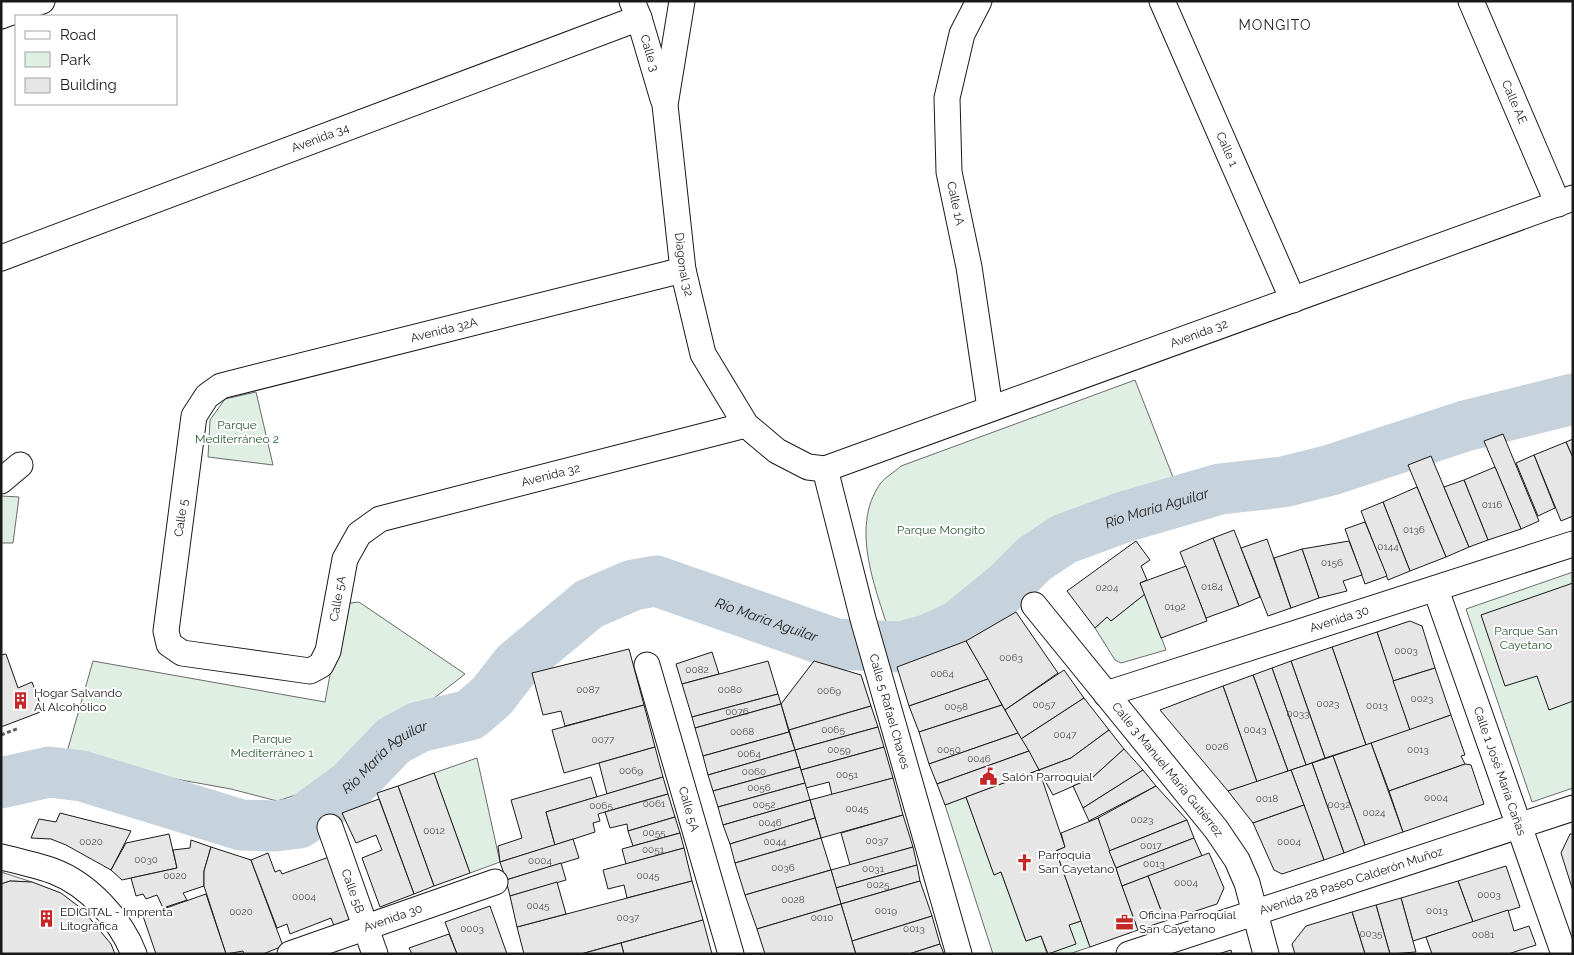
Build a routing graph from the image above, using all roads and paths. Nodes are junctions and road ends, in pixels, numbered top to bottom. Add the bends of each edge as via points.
1 (42, 1) edge
2 (682, 1) edge
3 (979, 1) edge
4 (1162, 1) edge
5 (1471, 1) edge
6 (636, 10) edge
7 (1, 16) edge
8 (665, 105) junction
9 (1565, 201) edge
10 (1, 258) edge
11 (683, 270) junction
12 (1293, 300) junction
13 (207, 396) joint
14 (990, 408) junction
15 (746, 425) junction
16 (20, 465) dead end
17 (825, 469) junction
18 (1, 481) edge
19 (358, 534) joint
20 (1573, 544) edge
21 (1436, 590) junction
22 (1034, 605) dead end
23 (321, 665) joint
24 (647, 665) dead end
25 (1106, 694) junction
26 (19, 728) dead end
27 (1, 735) edge
28 (1573, 808) edge
29 (1520, 826) junction
30 (330, 827) dead end
31 (1, 857) edge
32 (495, 882) dead end
33 (1256, 913) junction
34 (366, 928) junction
35 (134, 954) edge
36 (290, 954) edge
37 (375, 954) edge
38 (731, 954) edge
39 (959, 954) edge
40 (1129, 954) edge
41 (1266, 954) edge
42 (1564, 954) edge

1 - 7 street
2 - 8 street, Diagonal 32
3 - 14 street, Calle 1A via 962,34 947,98 949,172 969,267
4 - 12 street, Calle 1
5 - 9 street, Calle AE
6 - 8 street, Calle 3
6 - 10 street, Avenida 34
8 - 11 street, Diagonal 32
9 - 12 street, Avenida 32
11 - 13 street, Avenida 32A via 221,386
11 - 15 street, Diagonal 32 via 703,354
12 - 14 street, Avenida 32
13 - 23 street, Calle 5 via 194,416 166,631 169,644 182,653 300,670 310,671
14 - 17 street, Avenida 32
15 - 17 street, Diagonal 32 via 777,451 808,467
15 - 19 street, Avenida 32 via 380,519
16 - 18 street
17 - 39 street, Calle 5 Rafael Chaves via 863,620
19 - 23 street, Calle 5A via 345,559 328,651
20 - 21 street, Avenida 30
21 - 25 street, Avenida 30
21 - 29 street, Calle 1 José María Cañas
22 - 25 street, Calle 3 Manuel María Gutiérrez
24 - 38 street, Calle 5A
25 - 33 street, Calle 3 Manuel María Gutiérrez via 1216,829 1237,860
26 - 27 path
28 - 29 street, Avenida 28 Paseo Calderón Muñoz
29 - 33 street, Avenida 28 Paseo Calderón Muñoz
29 - 42 street, Calle 1 José María Cañas
30 - 34 street, Calle 5B
31 - 35 street via 54,872 88,892 114,917
32 - 34 street, Avenida 30
33 - 40 street, Avenida 28 Paseo Calderón Muñoz
33 - 41 street, Calle 3 Manuel María Gutiérrez
34 - 36 street, Avenida 30
34 - 37 street, Calle 5B

